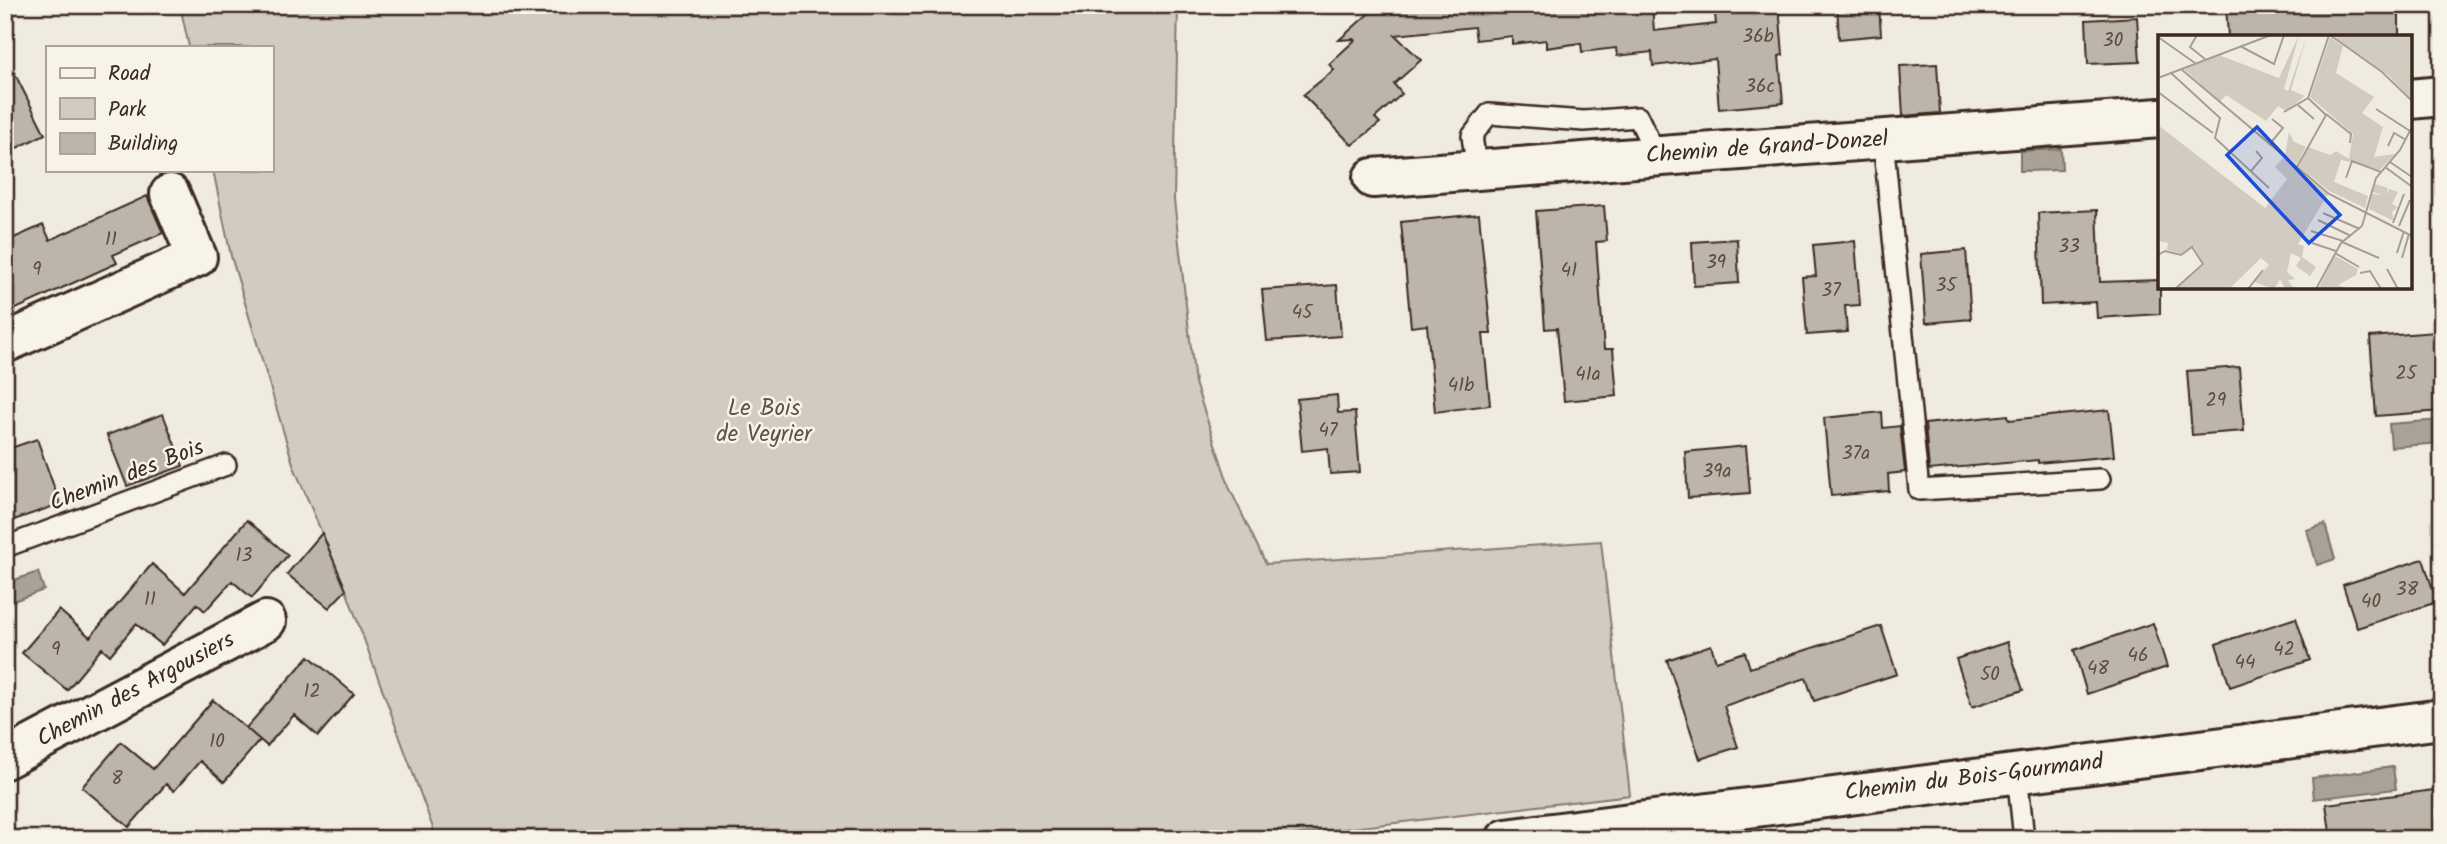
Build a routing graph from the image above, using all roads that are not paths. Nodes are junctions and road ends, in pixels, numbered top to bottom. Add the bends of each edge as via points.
1 (2442, 96) edge
2 (2412, 99) edge
3 (2158, 118) edge
4 (1883, 140) junction
5 (1657, 156) junction
6 (1477, 171) junction
7 (1373, 178) dead end
8 (170, 194) dead end
9 (5, 343) edge
10 (226, 465) dead end
11 (2100, 479) dead end
12 (5, 547) edge
13 (266, 621) dead end
14 (2442, 719) edge
15 (5, 759) edge
16 (2017, 773) junction
17 (1506, 839) edge
18 (2024, 839) edge

1 - 2 street
3 - 4 street, Chemin de Grand-Donzel
4 - 5 street, Chemin de Grand-Donzel
4 - 11 lane via 1919,490
5 - 6 street, Chemin de Grand-Donzel
5 - 6 lane via 1639,117 1584,121 1489,114 1472,136
6 - 7 street, Chemin de Grand-Donzel
8 - 9 street via 197,257
10 - 12 lane, Chemin des Bois
13 - 15 street, Chemin des Argousiers
14 - 16 street, Chemin du Bois-Gourmand
16 - 17 street, Chemin du Bois-Gourmand
16 - 18 lane

